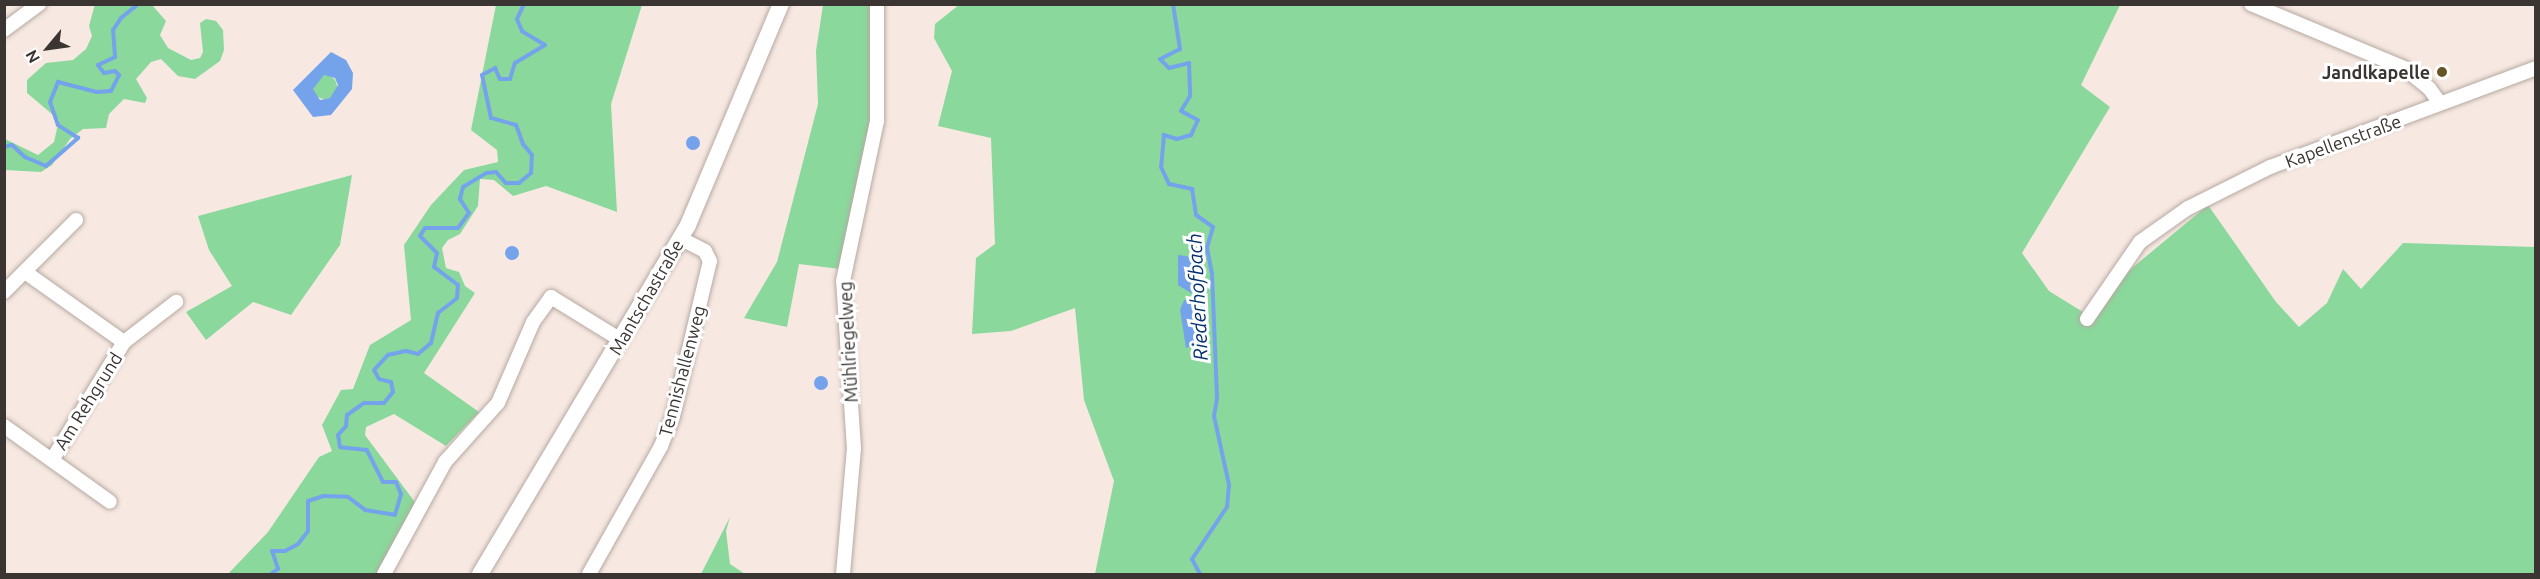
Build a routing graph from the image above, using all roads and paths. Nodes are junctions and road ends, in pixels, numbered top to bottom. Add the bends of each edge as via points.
1 (39, 4) edge
2 (781, 4) edge
3 (877, 4) edge
4 (2251, 4) edge
5 (4, 30) edge
6 (2535, 68) edge
7 (2440, 103) junction
8 (76, 220) dead end
9 (680, 238) junction
10 (25, 272) junction
11 (4, 292) edge
12 (176, 302) dead end
13 (2087, 320) dead end
14 (621, 340) junction
15 (124, 342) junction
16 (4, 426) edge
17 (52, 460) junction
18 (110, 502) dead end
19 (384, 574) edge
20 (480, 574) edge
21 (589, 574) edge
22 (843, 574) edge

1 - 5 street
2 - 9 street, Mantschastraße via 710,180
3 - 22 street, Mühlriegelweg via 877,121 843,281 854,449
4 - 7 street via 2404,69 2429,88
6 - 7 street, Kapellenstraße
7 - 13 street, Kapellenstraße via 2270,167 2176,214 2130,253
8 - 10 street
9 - 14 street, Mantschastraße
9 - 21 street, Tennishallenweg via 705,251 710,261 673,416 661,446
10 - 11 street
10 - 15 street
12 - 15 street
14 - 19 street via 551,297 533,322 498,403 445,462
14 - 20 street, Mantschastraße
15 - 17 street, Am Rehgrund
16 - 17 street, Am Rehgrund
17 - 18 street, Am Rehgrund

